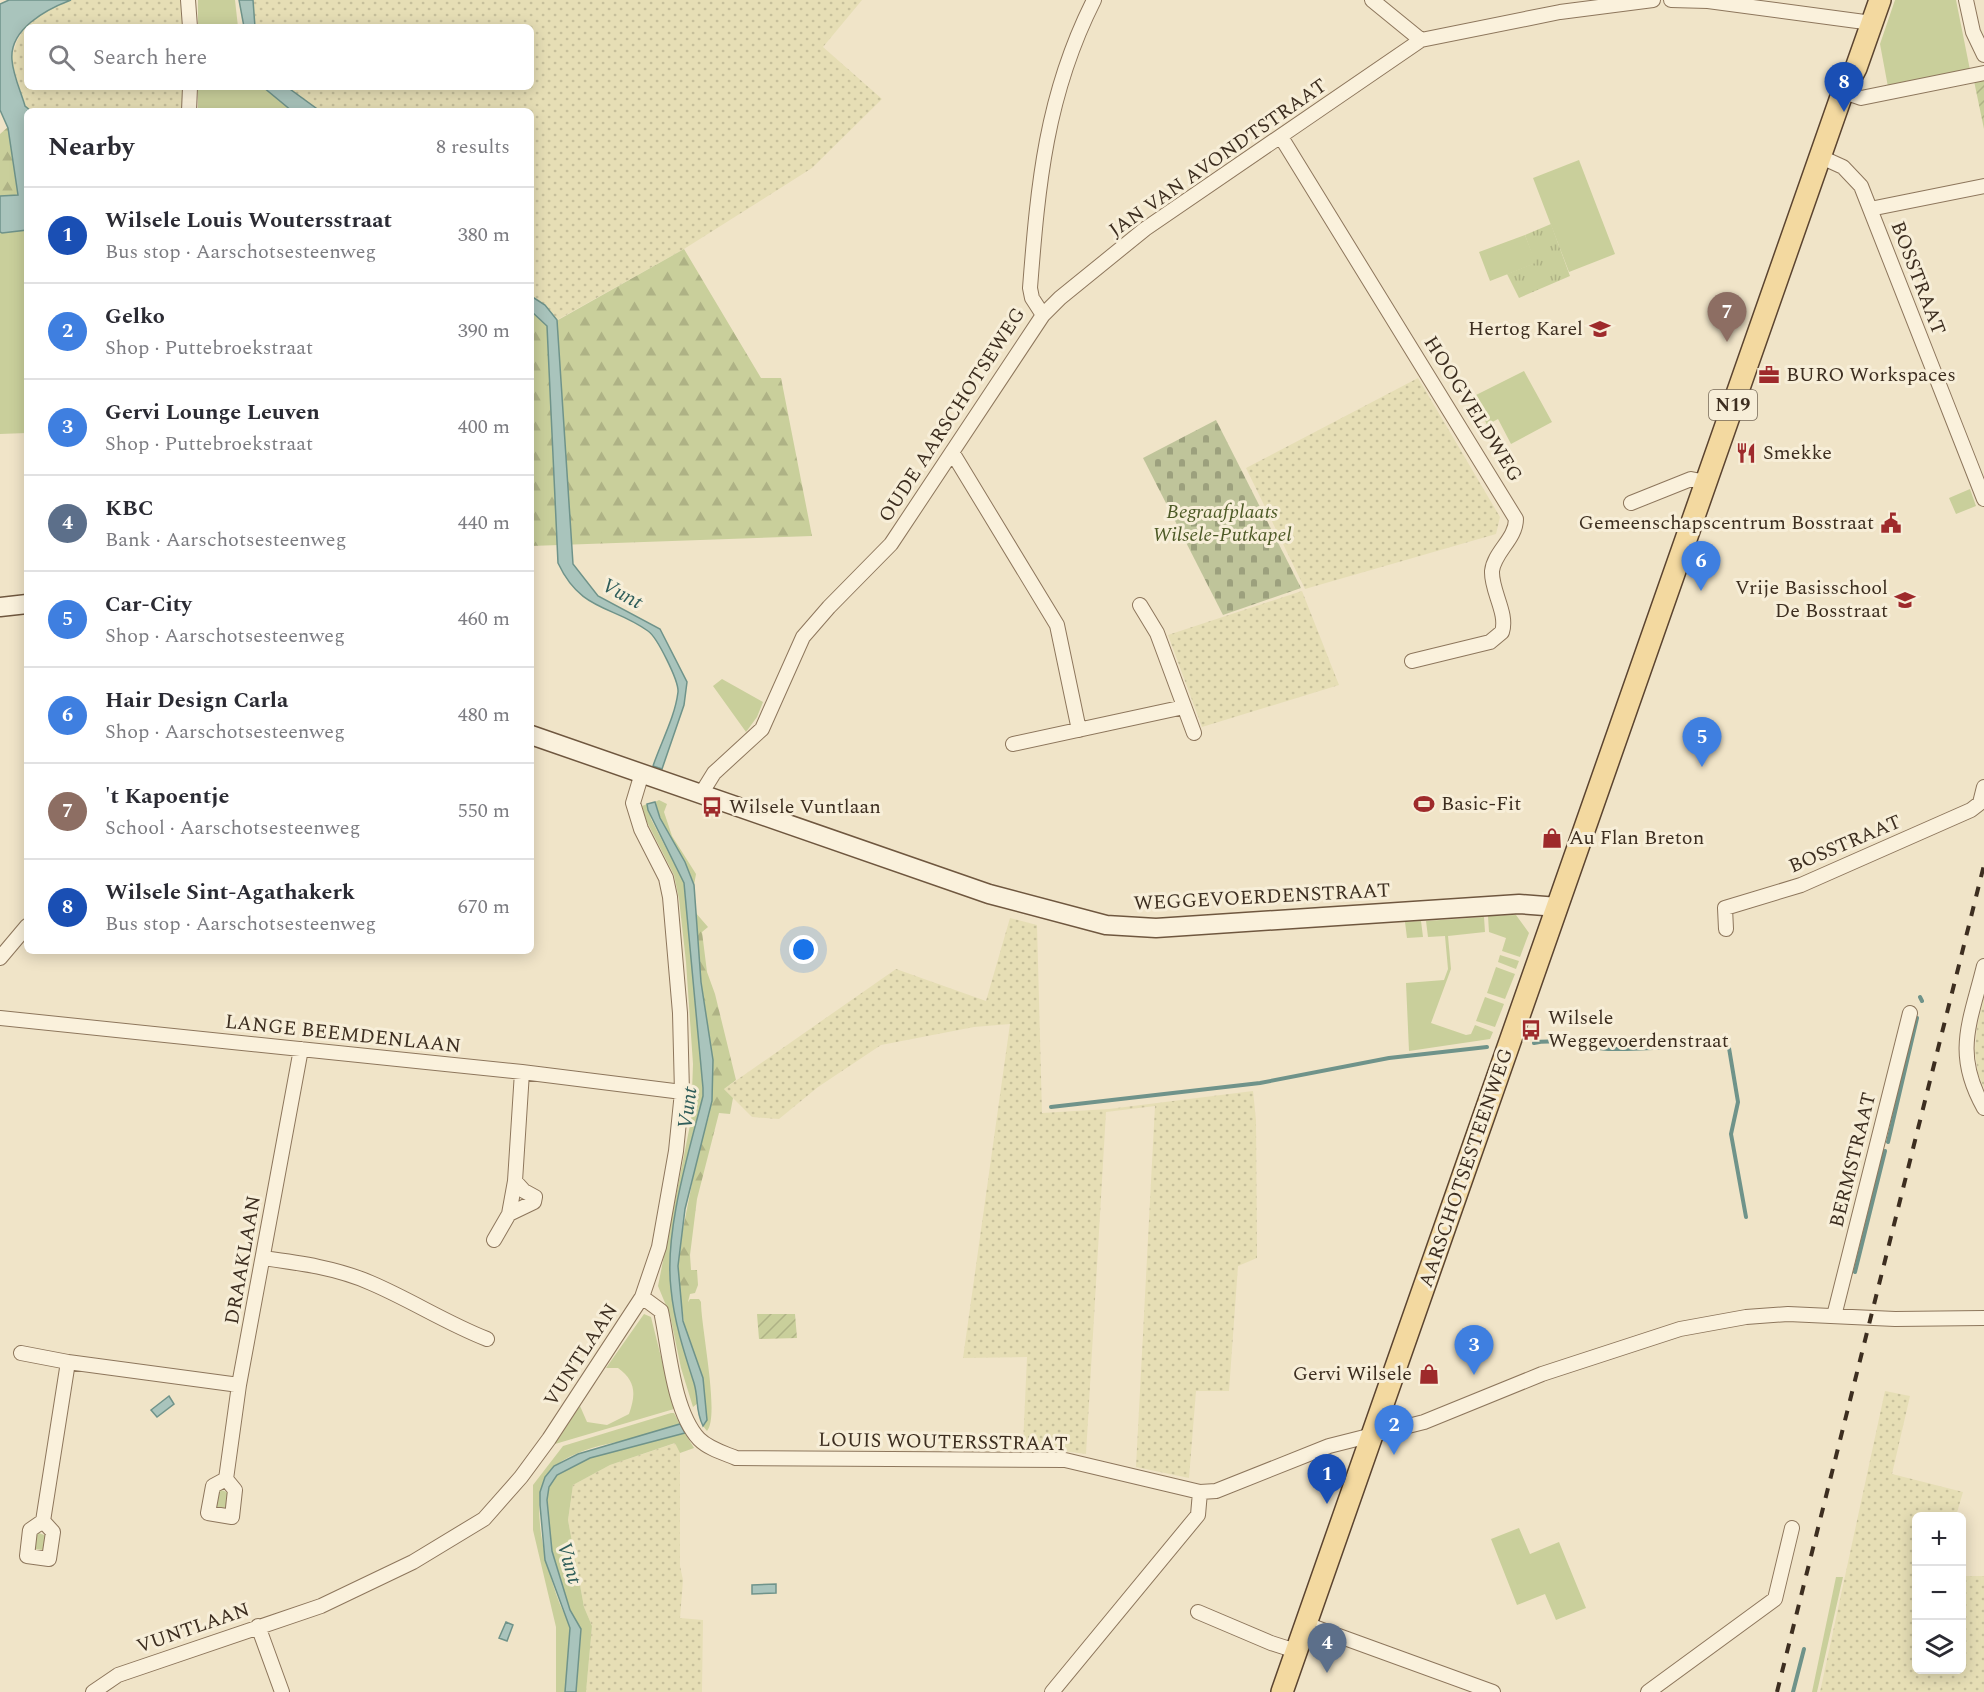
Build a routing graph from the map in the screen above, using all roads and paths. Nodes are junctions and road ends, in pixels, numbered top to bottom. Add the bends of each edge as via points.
1 (188, 0) edge
2 (1094, 0) edge
3 (1372, 0) edge
4 (1653, 0) edge
5 (1671, 0) edge
6 (1880, 0) edge
7 (1966, 0) edge
8 (1872, 23) junction
9 (190, 24) edge
10 (1421, 40) junction
11 (1984, 55) edge
12 (1984, 73) edge
13 (190, 90) edge
14 (1844, 92) junction
15 (189, 108) edge
16 (1281, 137) junction
17 (1821, 157) junction
18 (1984, 186) edge
19 (1870, 209) junction
20 (1043, 315) junction
21 (952, 452) junction
22 (1706, 482) junction
23 (1984, 500) edge
24 (1631, 503) dead end
25 (24, 604) edge
26 (1140, 605) dead end
27 (0, 607) edge
28 (1412, 661) dead end
29 (1184, 707) junction
30 (1079, 730) junction
31 (1194, 733) dead end
32 (534, 736) edge
33 (1013, 744) dead end
34 (651, 776) junction
35 (1984, 787) edge
36 (701, 794) junction
37 (1558, 907) junction
38 (1726, 929) dead end
39 (24, 930) edge
40 (0, 958) edge
41 (1984, 966) edge
42 (1910, 1013) dead end
43 (0, 1018) edge
44 (301, 1048) junction
45 (522, 1072) junction
46 (682, 1092) junction
47 (1984, 1108) edge
48 (515, 1181) junction
49 (509, 1214) junction
50 (494, 1240) dead end
51 (263, 1258) junction
52 (642, 1298) junction
53 (1834, 1316) junction
54 (1984, 1318) edge
55 (487, 1339) dead end
56 (21, 1353) dead end
57 (68, 1362) junction
58 (239, 1385) junction
59 (1373, 1433) junction
60 (226, 1479) dead end
61 (1200, 1492) junction
62 (43, 1521) dead end
63 (1792, 1528) dead end
64 (1198, 1612) dead end
65 (1306, 1624) junction
66 (258, 1626) junction
67 (1296, 1651) junction
68 (93, 1692) edge
69 (282, 1692) edge
70 (1052, 1692) edge
71 (1282, 1692) edge
72 (1493, 1692) edge
73 (1648, 1692) edge

1 - 9 street
2 - 20 street, OUDE AARSCHOTSEWEG via 1074,38 1058,84 1038,182 1030,288
3 - 10 street
4 - 10 street via 1560,12
5 - 8 street via 1708,1
6 - 8 main road, AARSCHOTSESTEENWEG / N19
7 - 11 street via 1973,32
8 - 14 main road, AARSCHOTSESTEENWEG / N19
10 - 16 street, JAN VAN AVONDTSTRAAT
12 - 14 street via 1861,98
13 - 15 street
14 - 17 main road, AARSCHOTSESTEENWEG / N19
16 - 20 street, JAN VAN AVONDTSTRAAT via 1145,229
16 - 28 street, HOOGVELDWEG via 1516,519 1492,573 1502,632 1490,642
17 - 19 street, BOSSTRAAT via 1853,175
17 - 22 main road, AARSCHOTSESTEENWEG / N19
18 - 19 street
19 - 23 street, BOSSTRAAT
20 - 21 street, OUDE AARSCHOTSEWEG
21 - 30 street via 1057,625
21 - 36 street, OUDE AARSCHOTSEWEG via 891,544 804,637 762,729 714,773
22 - 24 street via 1690,479
22 - 37 main road, AARSCHOTSESTEENWEG / N19
25 - 27 street
26 - 29 street via 1157,633
29 - 30 street
29 - 31 street
30 - 33 street
32 - 34 street, WEGGEVOERDENSTRAAT
34 - 36 street, WEGGEVOERDENSTRAAT
34 - 46 street, VUNTLAAN via 633,803 641,829 666,878 670,897
35 - 38 street, BOSSTRAAT via 1980,803 1971,810 1802,885 1725,908
36 - 37 street, WEGGEVOERDENSTRAAT via 990,894 1106,925 1156,928 1508,905
37 - 59 main road, AARSCHOTSESTEENWEG / N19
39 - 40 street
41 - 47 street via 1965,1053 1970,1080
42 - 53 street, BERMSTRAAT
43 - 44 street, LANGE BEEMDENLAAN
44 - 45 street, LANGE BEEMDENLAAN
44 - 51 street, DRAAKLAAN
45 - 46 street, LANGE BEEMDENLAAN
45 - 48 street
46 - 52 street, VUNTLAAN via 659,1247
48 - 49 street
48 - 49 street via 535,1197 534,1202
49 - 50 street
51 - 55 street via 310,1265 369,1282 447,1324
51 - 58 street, DRAAKLAAN
52 - 61 street, LOUIS WOUTERSSTRAAT via 661,1311 684,1413 712,1449 736,1458 1065,1461
52 - 66 street, VUNTLAAN via 549,1439 484,1519 413,1562 321,1606
53 - 54 street, LOUIS WOUTERSSTRAAT
53 - 59 street, LOUIS WOUTERSSTRAAT via 1746,1317 1680,1329 1542,1374 1424,1422
56 - 57 street
57 - 58 street
57 - 62 street
58 - 60 street, DRAAKLAAN
59 - 61 street, LOUIS WOUTERSSTRAAT via 1329,1446 1216,1491
59 - 65 main road, AARSCHOTSESTEENWEG / N19
61 - 70 street via 1198,1515
63 - 73 street via 1775,1599
64 - 67 street
65 - 67 main road, AARSCHOTSESTEENWEG / N19
65 - 72 street
66 - 68 street, VUNTLAAN via 118,1675
66 - 69 street
67 - 71 main road, AARSCHOTSESTEENWEG / N19

